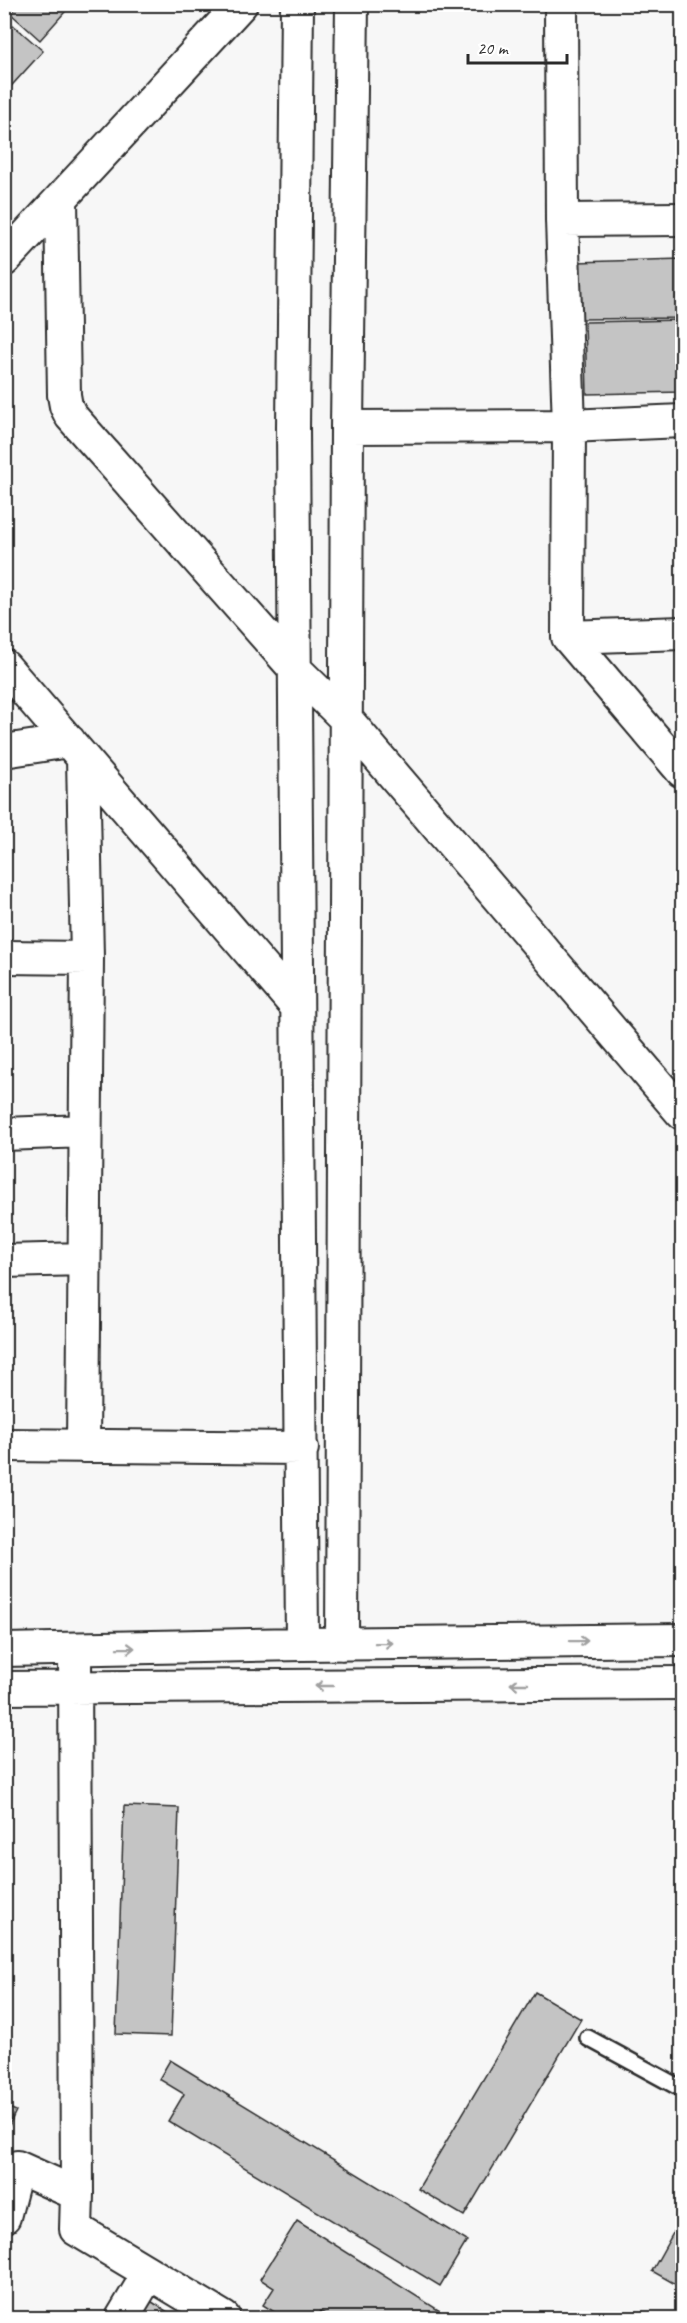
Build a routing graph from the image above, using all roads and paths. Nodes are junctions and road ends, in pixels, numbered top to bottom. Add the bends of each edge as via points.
1 (241, 4) edge
2 (297, 4) edge
3 (352, 4) edge
4 (561, 4) edge
5 (61, 199) junction
6 (682, 219) edge
7 (562, 220) junction
8 (4, 260) edge
9 (682, 422) edge
10 (568, 426) junction
11 (347, 427) junction
12 (682, 633) edge
13 (568, 637) junction
14 (4, 666) edge
15 (295, 669) junction
16 (346, 719) junction
17 (76, 750) junction
18 (4, 751) edge
19 (682, 771) edge
20 (4, 957) edge
21 (87, 958) junction
22 (297, 1007) junction
23 (682, 1113) edge
24 (85, 1131) junction
25 (4, 1134) edge
26 (84, 1259) junction
27 (4, 1261) edge
28 (4, 1445) edge
29 (82, 1446) junction
30 (302, 1448) junction
31 (682, 1640) edge
32 (302, 1644) junction
33 (342, 1644) junction
34 (75, 1649) junction
35 (4, 1650) edge
36 (682, 1683) edge
37 (4, 1688) edge
38 (75, 1688) junction
39 (588, 2038) dead end
40 (682, 2089) edge
41 (77, 2194) junction
42 (4, 2217) edge
43 (149, 2273) junction
44 (122, 2319) edge
45 (224, 2319) edge

1 - 5 street
2 - 15 street
3 - 11 street
4 - 7 street
5 - 8 street
5 - 15 street via 64,395 70,416
6 - 7 street
7 - 10 street
9 - 10 street
10 - 11 street
10 - 13 street
11 - 16 street
12 - 13 street
13 - 19 street
14 - 17 street
15 - 16 street
15 - 22 street
16 - 23 street
16 - 33 street
17 - 18 street
17 - 21 street
17 - 22 street
20 - 21 street
21 - 24 street
22 - 30 street
24 - 25 street
24 - 26 street
26 - 27 street
26 - 29 street
28 - 29 street
29 - 30 street
30 - 32 street
33 -> 31 street
32 - 33 street
34 -> 32 street
34 - 35 street
34 - 38 street
36 -> 38 street
37 - 38 street
38 - 41 street
39 - 40 lane
41 - 42 street via 17,2167
41 - 43 street via 76,2229
43 - 44 street
43 - 45 street

